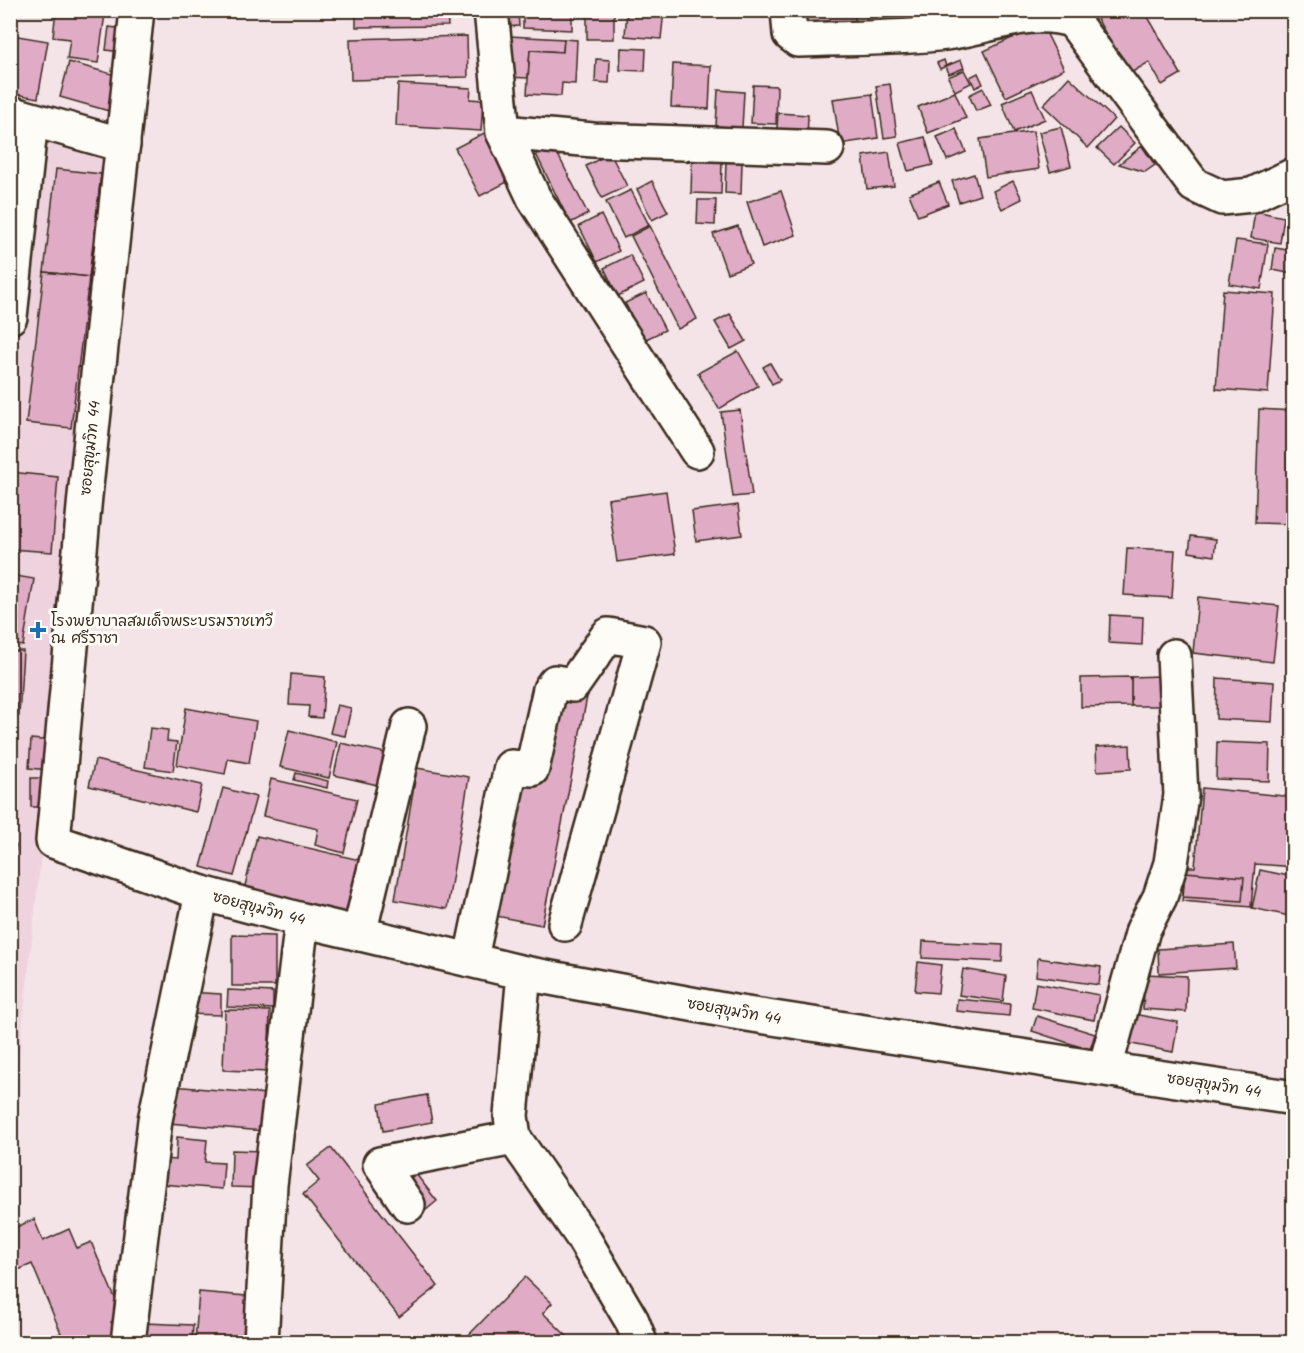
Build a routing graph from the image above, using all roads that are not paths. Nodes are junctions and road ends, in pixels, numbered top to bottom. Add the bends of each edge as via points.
1 (137, 10) edge
2 (491, 10) edge
3 (788, 10) edge
4 (21, 116) edge
5 (503, 132) junction
6 (123, 145) junction
7 (827, 148) dead end
8 (1293, 175) edge
9 (10, 317) edge
10 (697, 451) dead end
11 (1174, 656) dead end
12 (409, 726) dead end
13 (202, 893) junction
14 (302, 920) junction
15 (565, 924) dead end
16 (359, 934) junction
17 (471, 958) junction
18 (524, 973) junction
19 (1105, 1068) junction
20 (1293, 1098) edge
21 (514, 1138) junction
22 (408, 1205) dead end
23 (128, 1342) edge
24 (261, 1342) edge
25 (640, 1342) edge

1 - 6 street, ซอยสุขุมวิท 44
2 - 5 street
3 - 8 street via 790,34 798,40 947,33 1025,16 1055,15 1073,21 1194,185 1222,198 1252,195
4 - 6 street
4 - 9 street
5 - 7 street via 593,140
5 - 10 street via 534,198
6 - 13 street, ซอยสุขุมวิท 44 via 53,841
11 - 19 street via 1181,795 1171,862 1160,897 1143,930
12 - 16 street
13 - 14 street, ซอยสุขุมวิท 44
13 - 23 street via 155,1120
14 - 16 street, ซอยสุขุมวิท 44
14 - 24 street via 270,1185
15 - 17 street via 644,642 608,635 573,685 555,681 550,688 532,769 511,768
16 - 17 street, ซอยสุขุมวิท 44
17 - 18 street, ซอยสุขุมวิท 44
18 - 19 street, ซอยสุขุมวิท 44 via 734,1012
18 - 21 street via 511,1116
19 - 20 street, ซอยสุขุมวิท 44
21 - 22 street via 380,1164
21 - 25 street via 582,1236 632,1321

